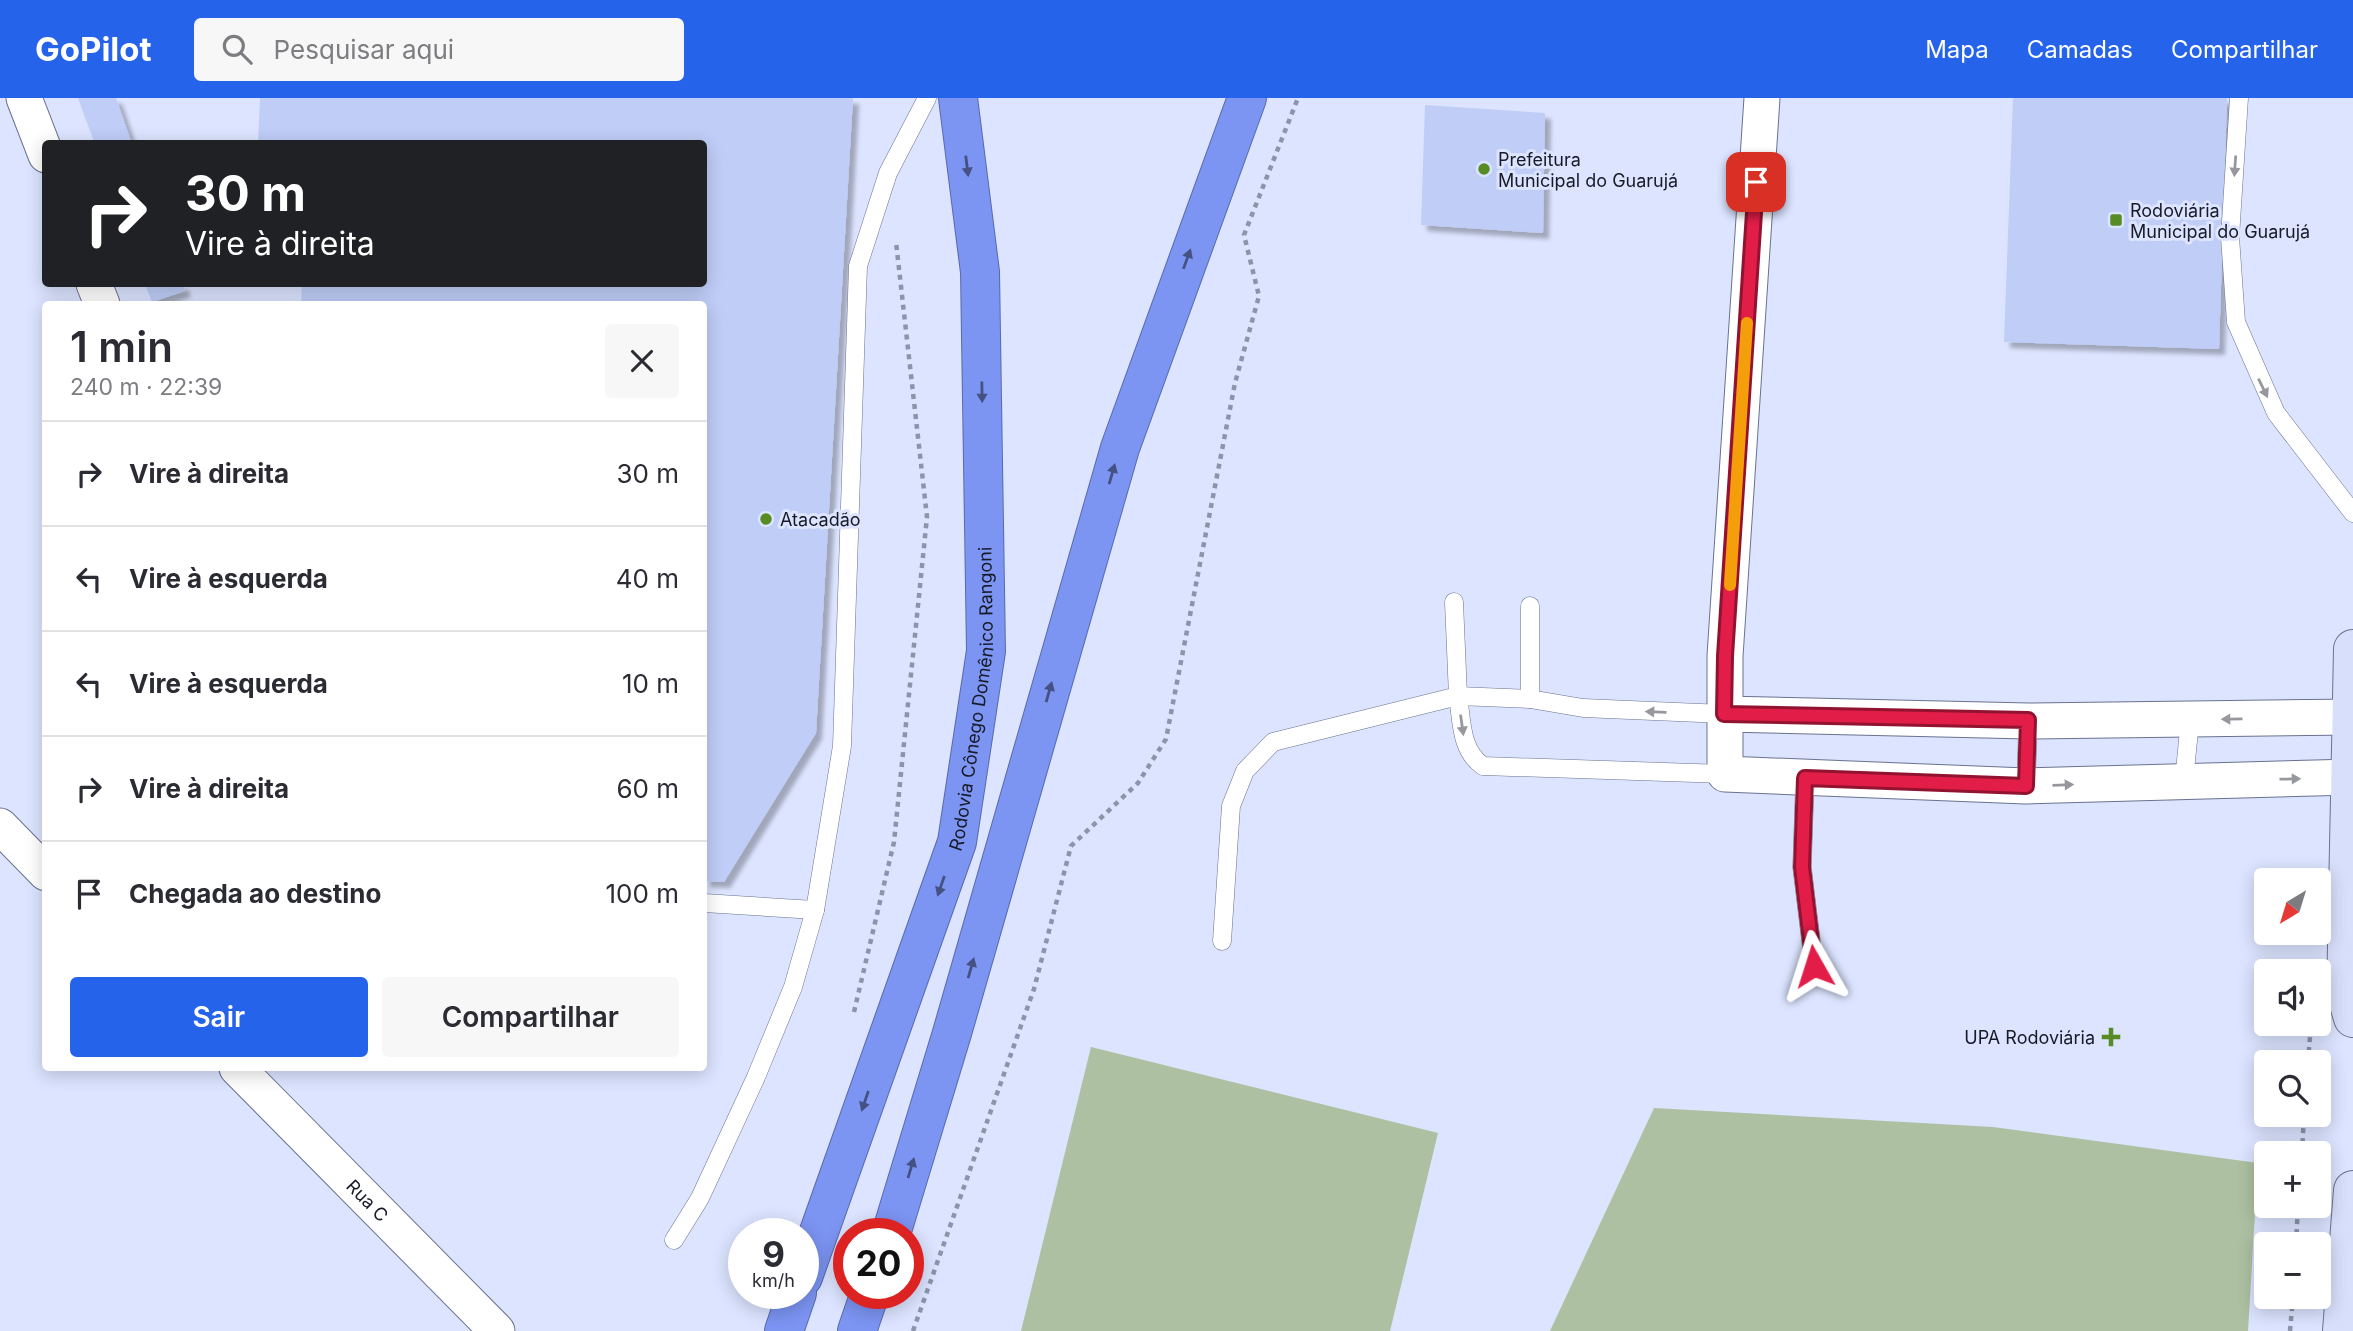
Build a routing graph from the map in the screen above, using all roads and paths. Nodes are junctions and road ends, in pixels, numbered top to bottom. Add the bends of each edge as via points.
1 (24, 98) edge
2 (927, 98) edge
3 (958, 98) edge
4 (1247, 98) edge
5 (1298, 98) edge
6 (1762, 98) edge
7 (2239, 98) edge
8 (42, 145) edge
9 (895, 235) dead end
10 (2353, 513) edge
11 (1454, 602) dead end
12 (1530, 606) dead end
13 (2353, 649) edge
14 (1458, 696) junction
15 (1530, 699) junction
16 (1724, 714) junction
17 (2351, 717) edge
18 (2028, 720) junction
19 (2190, 720) junction
20 (1725, 774) junction
21 (2352, 777) edge
22 (1805, 778) junction
23 (2184, 781) junction
24 (2026, 786) junction
25 (0, 827) edge
26 (42, 869) edge
27 (707, 903) edge
28 (815, 909) junction
29 (1222, 941) dead end
30 (1814, 966) dead end
31 (2353, 1018) edge
32 (851, 1025) dead end
33 (240, 1071) edge
34 (2352, 1201) edge
35 (896, 1218) edge
36 (819, 1232) edge
37 (674, 1240) dead end
38 (792, 1309) edge
39 (865, 1309) edge
40 (2291, 1309) edge
41 (497, 1331) edge
42 (784, 1331) edge
43 (857, 1331) edge
44 (913, 1331) edge
45 (2290, 1331) edge
46 (2342, 1331) edge

1 - 8 street
2 - 28 lane via 888,173 858,266 842,746
3 -> 36 highway, Rodovia Cônego Domênico Rangoni via 980,272 986,651 957,842
35 -> 4 highway via 1120,447
5 - 44 path via 1244,235 1259,296 1236,383 1166,738 1138,783 1071,846 1034,989
6 - 16 street
7 -> 10 lane via 2230,237 2236,322 2276,413
9 - 32 path via 927,517 894,842
11 - 14 lane
12 - 15 lane
13 - 17 main road
14 - 15 lane
14 -> 20 lane via 1465,746 1483,766
14 - 29 lane via 1273,742 1254,761 1231,806
16 -> 15 lane via 1583,708
16 - 18 street
16 - 20 street
17 -> 19 street
17 - 21 main road
18 - 19 street
18 - 24 lane
19 - 23 lane
20 - 22 street
23 -> 21 street
21 - 31 main road via 2346,995
22 - 24 street
22 - 30 lane via 1802,867
24 -> 23 street
25 - 26 street
27 - 28 lane
28 - 37 lane via 793,987 756,1077 700,1198
33 - 41 street, Rua C
34 - 46 main road
38 - 42 highway
39 - 43 highway
40 - 45 path

